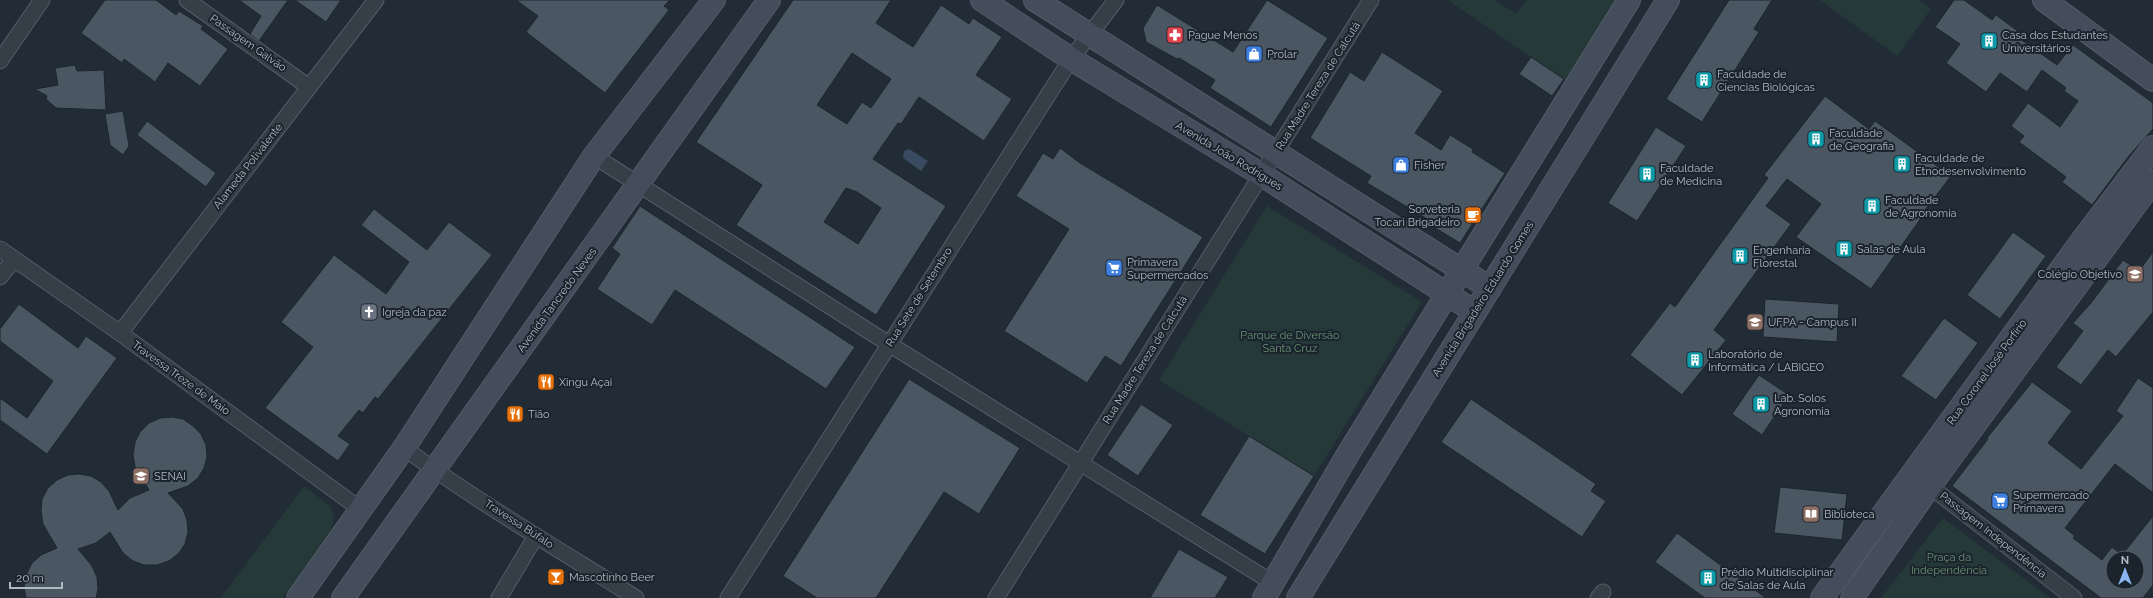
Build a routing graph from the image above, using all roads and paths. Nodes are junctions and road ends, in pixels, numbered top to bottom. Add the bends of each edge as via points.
1 (42, 0) edge
2 (187, 0) edge
3 (376, 0) edge
4 (714, 0) edge
5 (769, 0) edge
6 (982, 0) edge
7 (1034, 0) edge
8 (1116, 0) edge
9 (1372, 0) edge
10 (1629, 0) edge
11 (1668, 0) edge
12 (2044, 0) edge
13 (1090, 35) junction
14 (1071, 59) junction
15 (0, 61) edge
16 (2153, 80) edge
17 (309, 87) junction
18 (2153, 147) edge
19 (1277, 153) junction
20 (594, 156) junction
21 (1533, 156) junction
22 (1561, 174) junction
23 (1262, 175) junction
24 (2153, 181) edge
25 (638, 186) junction
26 (1416, 241) junction
27 (0, 249) edge
28 (14, 259) junction
29 (1400, 263) junction
30 (1462, 270) junction
31 (0, 277) edge
32 (1490, 288) junction
33 (1448, 294) junction
34 (1475, 312) junction
35 (120, 333) junction
36 (889, 344) junction
37 (404, 448) junction
38 (1348, 454) junction
39 (1080, 462) junction
40 (435, 470) junction
41 (1374, 474) junction
42 (1912, 474) junction
43 (1930, 486) junction
44 (360, 509) junction
45 (536, 536) junction
46 (1269, 591) edge
47 (298, 598) edge
48 (343, 598) edge
49 (499, 598) edge
50 (636, 598) edge
51 (728, 598) edge
52 (996, 598) edge
53 (1298, 598) edge
54 (1822, 598) edge
55 (1852, 598) edge
56 (2074, 598) edge

1 - 15 street
2 - 17 street, Passagem Galvão
3 - 17 street, Alameda Polivalente
4 - 20 street
5 - 25 street, Avenida Tancredo Neves
6 - 14 street, Avenida João Rodrigues
7 - 13 street
8 - 13 street, Rua Sete de Setembro
9 - 19 street, Rua Madre Tereza de Calcutá
10 - 21 street
11 - 22 street, Avenida Brigadeiro Eduardo Gomes
12 - 16 street
13 - 14 street, Rua Sete de Setembro
13 - 19 street
14 - 23 street, Avenida João Rodrigues
14 - 36 street, Rua Sete de Setembro
17 - 35 street, Alameda Polivalente
18 - 42 street, Rua Coronel José Porfírio
19 - 23 street, Rua Madre Tereza de Calcutá
19 - 26 street
20 - 25 street
20 - 37 street
21 - 22 street
21 - 30 street
22 - 32 street, Avenida Brigadeiro Eduardo Gomes
23 - 29 street, Avenida João Rodrigues
23 - 39 street, Rua Madre Tereza de Calcutá
24 - 43 street, Rua Coronel José Porfírio
25 - 36 street
25 - 40 street, Avenida Tancredo Neves
26 - 29 street
26 - 30 street
27 - 28 street, Travessa Treze de Maio
28 - 31 street
28 - 35 street, Travessa Treze de Maio
29 - 33 street, Avenida João Rodrigues
30 - 32 street
30 - 33 street
32 - 34 street, Avenida Brigadeiro Eduardo Gomes
33 - 34 street, Avenida João Rodrigues
33 - 38 street
34 - 41 street, Avenida Brigadeiro Eduardo Gomes
35 - 44 street, Travessa Treze de Maio
36 - 39 street
36 - 51 street, Rua Sete de Setembro
37 - 40 street, Travessa Búfalo
37 - 44 street
38 - 41 street
38 - 46 street
39 - 46 street
39 - 52 street, Rua Madre Tereza de Calcutá
40 - 45 street, Travessa Búfalo
40 - 48 street, Avenida Tancredo Neves
41 - 53 street, Avenida Brigadeiro Eduardo Gomes
42 - 43 street, Passagem Independência
42 - 54 street, Rua Coronel José Porfírio
43 - 55 street, Rua Coronel José Porfírio
43 - 56 street, Passagem Independência
44 - 47 street
45 - 49 street
45 - 50 street, Travessa Búfalo

